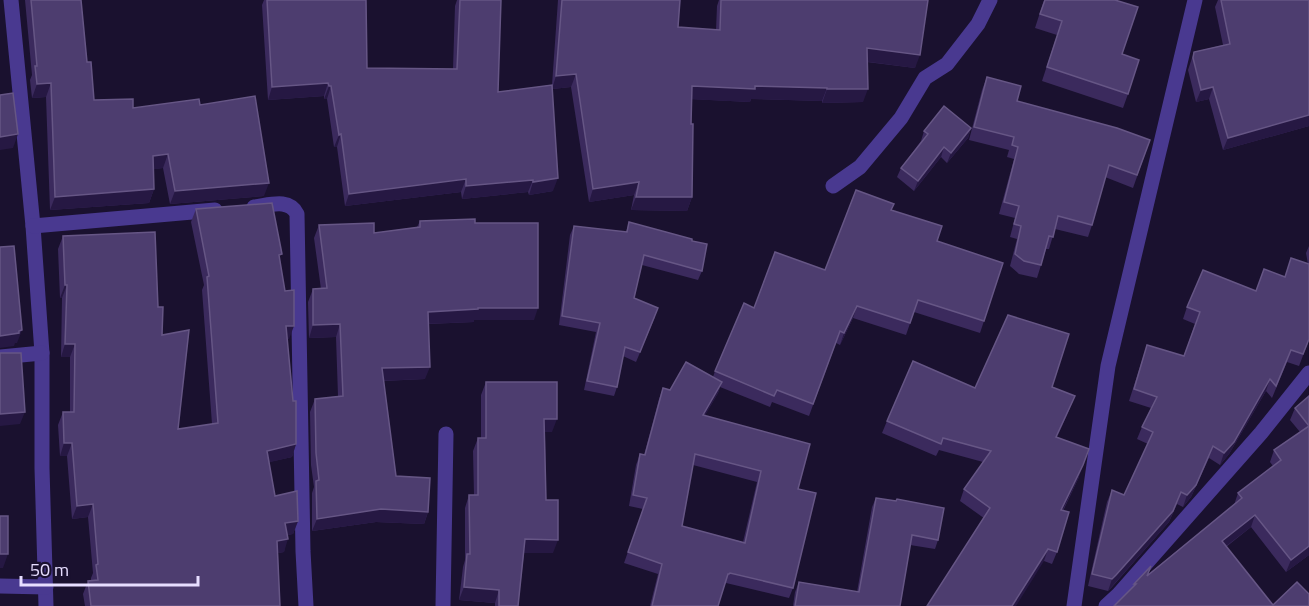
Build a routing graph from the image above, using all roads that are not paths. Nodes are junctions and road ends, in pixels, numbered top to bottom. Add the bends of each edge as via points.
1 (11, 0) edge
2 (990, 0) edge
3 (1195, 0) edge
4 (833, 186) dead end
5 (33, 226) junction
6 (42, 353) junction
7 (0, 357) edge
8 (1309, 373) edge
9 (446, 434) dead end
10 (0, 586) edge
11 (46, 587) junction
12 (46, 606) edge
13 (306, 606) edge
14 (443, 606) edge
15 (1074, 606) edge
16 (1106, 606) edge

1 - 5 street
2 - 4 street via 978,24 947,64 925,78 902,118 860,167
3 - 15 street via 1108,366
5 - 6 street
5 - 13 street via 286,204 293,208 297,214
6 - 7 street
6 - 11 street
8 - 16 street via 1261,433
9 - 14 street
10 - 11 street
11 - 12 street

